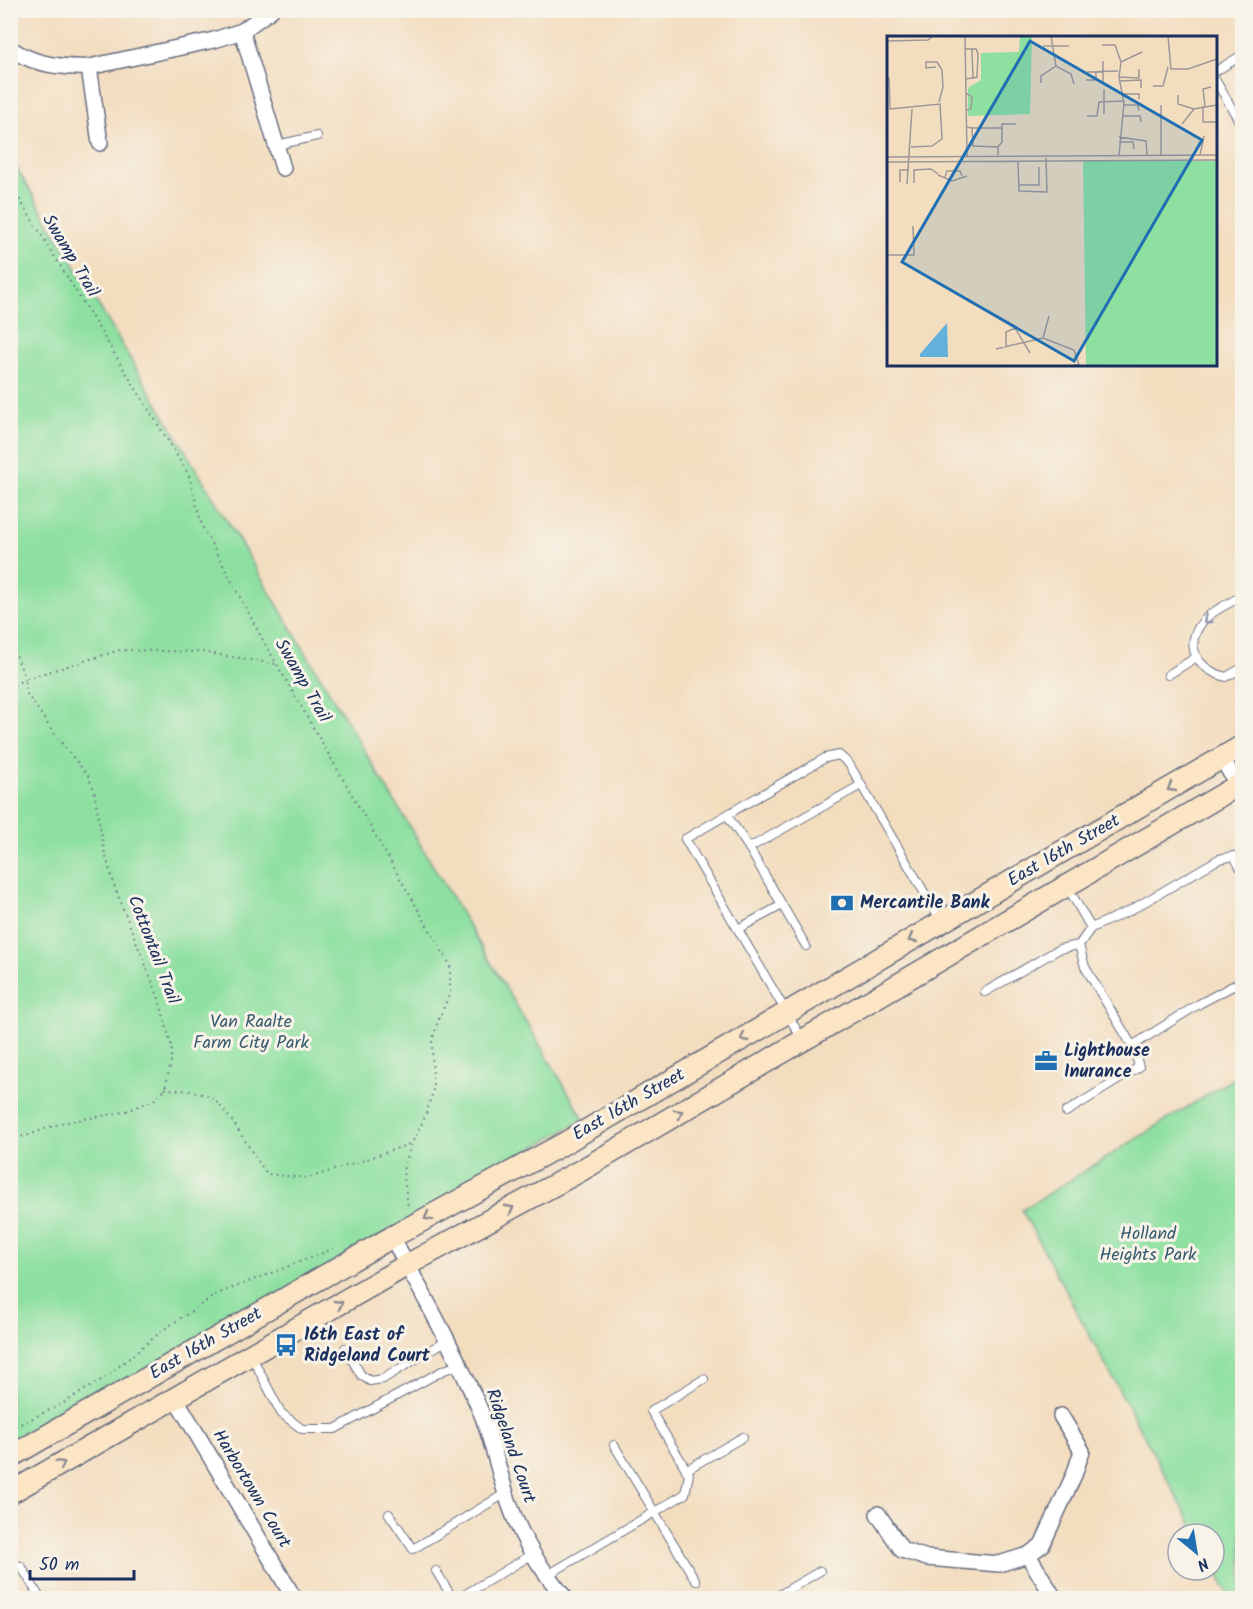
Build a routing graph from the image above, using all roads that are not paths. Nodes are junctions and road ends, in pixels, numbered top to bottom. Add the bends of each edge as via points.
1 (271, 10) edge
2 (242, 31) junction
3 (10, 48) edge
4 (1242, 55) edge
5 (89, 67) junction
6 (1217, 70) edge
7 (1217, 84) edge
8 (1242, 126) edge
9 (317, 136) dead end
10 (100, 143) dead end
11 (277, 145) junction
12 (283, 168) dead end
13 (1242, 596) edge
14 (1195, 658) junction
15 (1242, 668) edge
16 (1168, 675) dead end
17 (1242, 746) edge
18 (1222, 758) junction
19 (861, 785) junction
20 (1241, 787) edge
21 (728, 815) junction
22 (749, 848) junction
23 (1242, 871) edge
24 (1067, 885) junction
25 (782, 905) junction
26 (942, 922) junction
27 (1091, 928) junction
28 (738, 929) junction
29 (1079, 945) junction
30 (806, 946) dead end
31 (1242, 981) edge
32 (984, 992) dead end
33 (787, 1013) junction
34 (804, 1041) junction
35 (1132, 1046) junction
36 (1065, 1112) dead end
37 (392, 1237) junction
38 (407, 1264) junction
39 (447, 1340) junction
40 (345, 1348) dead end
41 (250, 1355) junction
42 (459, 1365) junction
43 (704, 1380) dead end
44 (176, 1399) junction
45 (1061, 1416) dead end
46 (743, 1437) dead end
47 (614, 1445) dead end
48 (10, 1457) edge
49 (686, 1470) junction
50 (10, 1493) edge
51 (506, 1493) junction
52 (655, 1513) junction
53 (389, 1514) dead end
54 (878, 1514) dead end
55 (532, 1554) junction
56 (1028, 1555) junction
57 (10, 1563) edge
58 (436, 1571) dead end
59 (820, 1571) dead end
60 (546, 1576) junction
61 (696, 1581) dead end
62 (40, 1599) edge
63 (294, 1599) edge
64 (565, 1599) edge
65 (774, 1599) edge
66 (1054, 1599) edge

1 - 2 street
2 - 5 street
2 - 11 street
3 - 5 street via 36,62
4 - 6 lane
5 - 10 street
7 - 8 lane
9 - 11 lane
11 - 12 street
13 -> 14 lane via 1204,619 1197,631
14 - 15 lane via 1226,677
14 - 16 lane
17 - 18 main road, East 16th Street
18 - 20 street
18 -> 26 main road, East 16th Street
19 - 21 lane via 849,764 838,755 825,758
19 - 22 lane
19 - 26 lane
20 - 24 main road, East 16th Street
21 - 22 lane
21 - 28 lane via 685,839
22 - 25 lane
23 - 27 lane via 1233,856 1219,859
24 - 27 lane
24 - 34 main road, East 16th Street
25 - 28 lane
25 - 30 lane
26 -> 33 main road, East 16th Street
27 - 29 lane
28 - 33 lane
29 - 32 lane via 1059,949
29 - 35 lane via 1085,967
31 - 35 lane
33 - 34 lane
33 -> 37 main road, East 16th Street via 563,1144
38 -> 34 main road, East 16th Street via 580,1171
35 - 36 lane via 1139,1066
37 - 38 street, Ridgeland Court
37 - 48 main road, East 16th Street
38 - 39 street, Ridgeland Court
41 -> 38 main road, East 16th Street
39 - 40 lane via 383,1379 370,1381 361,1375
39 - 42 street, Ridgeland Court
41 - 42 lane via 281,1413 302,1429 335,1429
41 - 44 main road, East 16th Street
42 - 51 street, Ridgeland Court via 483,1419
43 - 49 lane via 651,1411
50 -> 44 main road, East 16th Street
44 - 63 street, Harbortown Court
45 - 56 street via 1082,1451 1042,1545
46 - 49 lane
47 - 52 lane
49 - 52 lane via 689,1474 685,1494
51 - 53 lane via 413,1549
51 - 55 street, Ridgeland Court
52 - 60 lane
52 - 61 lane
54 - 56 street via 902,1550 927,1558 999,1564
55 - 58 lane via 459,1598 450,1594
55 - 60 street, Ridgeland Court
56 - 66 street
57 - 62 lane via 21,1566
59 - 65 lane
60 - 64 street, Ridgeland Court

